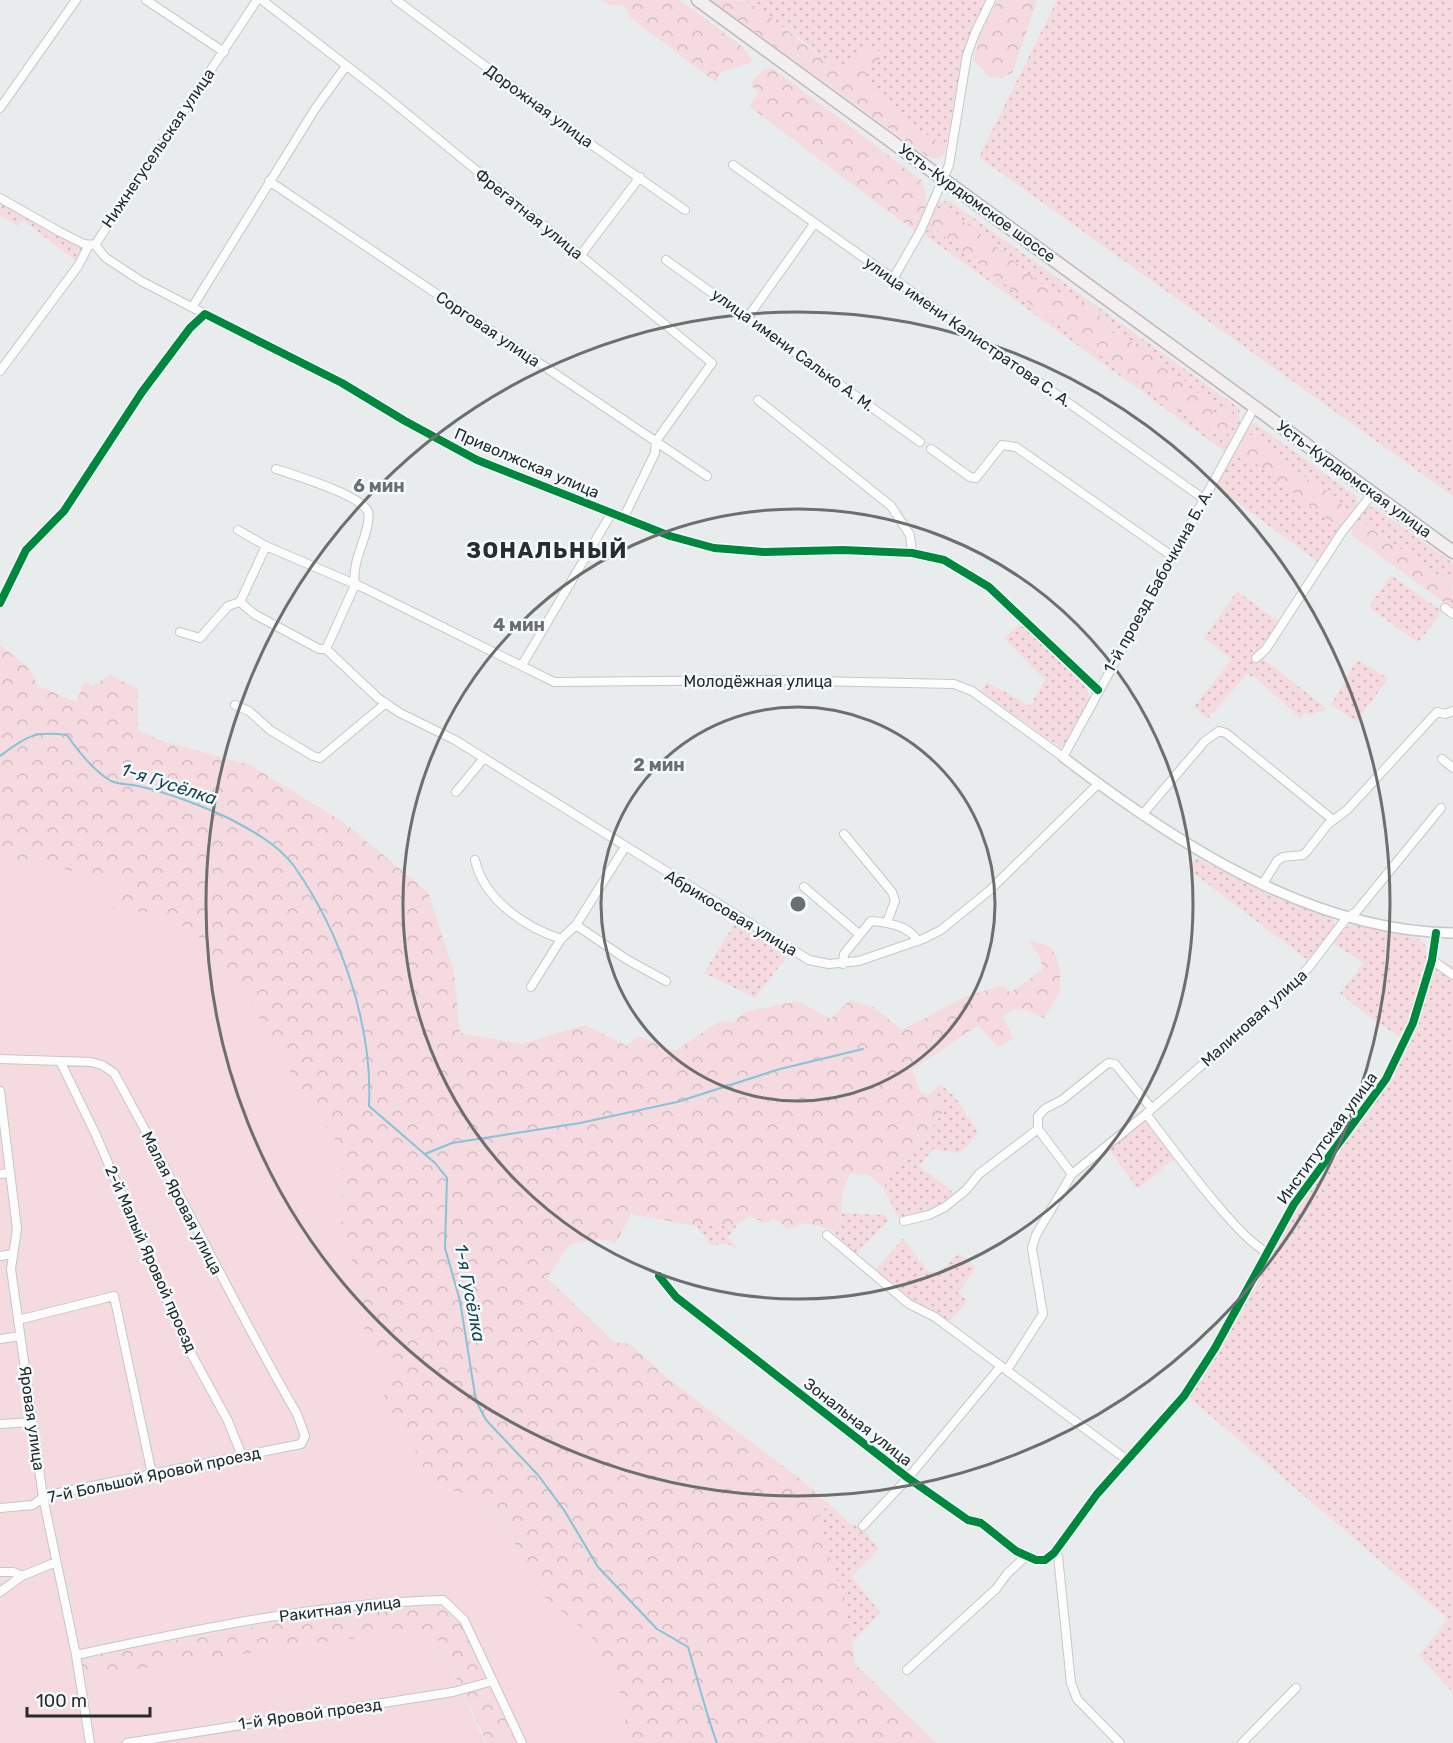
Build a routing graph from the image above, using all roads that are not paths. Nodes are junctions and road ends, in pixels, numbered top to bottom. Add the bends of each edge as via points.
1 (76, 0) edge
2 (147, 0) edge
3 (257, 0) edge
4 (262, 0) edge
5 (396, 0) edge
6 (698, 0) edge
7 (991, 0) edge
8 (224, 52) junction
9 (346, 66) junction
10 (0, 108) edge
11 (733, 165) dead end
12 (640, 177) junction
13 (944, 179) junction
14 (269, 181) junction
15 (0, 198) edge
16 (684, 210) dead end
17 (814, 224) junction
18 (92, 245) junction
19 (580, 256) junction
20 (666, 260) dead end
21 (893, 279) junction
22 (193, 306) junction
23 (205, 314) junction
24 (748, 317) junction
25 (0, 371) edge
26 (758, 400) dead end
27 (1255, 406) junction
28 (656, 441) junction
29 (920, 442) dead end
30 (931, 449) dead end
31 (276, 468) dead end
32 (706, 476) dead end
33 (1373, 493) junction
34 (1204, 499) junction
35 (611, 514) junction
36 (624, 518) junction
37 (238, 530) dead end
38 (266, 546) junction
39 (1453, 552) edge
40 (912, 553) junction
41 (1172, 556) junction
42 (355, 585) junction
43 (240, 602) junction
44 (0, 603) edge
45 (1445, 608) dead end
46 (1453, 614) edge
47 (180, 632) dead end
48 (326, 650) junction
49 (1256, 658) dead end
50 (522, 665) junction
51 (1098, 690) junction
52 (386, 703) junction
53 (235, 705) dead end
54 (1453, 711) edge
55 (1063, 757) junction
56 (484, 758) junction
57 (1442, 759) dead end
58 (1453, 768) edge
59 (1098, 784) junction
60 (456, 792) dead end
61 (1441, 808) dead end
62 (1142, 815) junction
63 (1332, 819) junction
64 (844, 834) dead end
65 (625, 847) junction
66 (475, 860) dead end
67 (1262, 885) junction
68 (804, 887) dead end
69 (1347, 917) junction
70 (887, 922) junction
71 (576, 925) junction
72 (1436, 933) junction
73 (1453, 933) edge
74 (859, 934) junction
75 (561, 939) junction
76 (918, 941) junction
77 (1432, 960) junction
78 (843, 964) junction
79 (1453, 975) edge
80 (666, 981) dead end
81 (531, 987) dead end
82 (0, 1059) edge
83 (60, 1061) junction
84 (0, 1091) edge
85 (1149, 1111) junction
86 (1038, 1129) junction
87 (10, 1173) junction
88 (0, 1174) edge
89 (1072, 1174) junction
90 (904, 1221) dead end
91 (827, 1235) dead end
92 (1266, 1252) junction
93 (13, 1254) junction
94 (0, 1256) edge
95 (658, 1276) dead end
96 (18, 1320) junction
97 (20, 1336) junction
98 (0, 1339) edge
99 (1004, 1368) junction
100 (32, 1422) junction
101 (0, 1424) edge
102 (305, 1436) joint
103 (242, 1456) junction
104 (1127, 1460) junction
105 (152, 1474) junction
106 (908, 1478) junction
107 (43, 1497) junction
108 (0, 1508) edge
109 (863, 1526) dead end
110 (1054, 1553) junction
111 (1026, 1556) junction
112 (56, 1562) junction
113 (0, 1572) edge
114 (22, 1576) junction
115 (0, 1592) edge
116 (76, 1655) junction
117 (907, 1670) dead end
118 (493, 1682) junction
119 (1296, 1688) dead end
120 (90, 1743) edge
121 (127, 1743) edge
122 (522, 1743) edge
123 (1120, 1743) edge
124 (1242, 1743) edge

1 - 10 street
2 - 8 street, Нижнегусельская улица
3 - 8 street, Нижнегусельская улица
4 - 9 street, Фрегатная улица
5 - 12 street, Дорожная улица
6 - 13 main road, Усть-Курдюмское шоссе
7 - 13 street via 967,55
8 - 18 street, Нижнегусельская улица
9 - 14 street
9 - 19 street, Фрегатная улица
11 - 17 street, улица имени Калистратова С. А.
12 - 16 street, Дорожная улица
12 - 19 street
13 - 21 street
13 - 27 main road, Усть-Курдюмское шоссе
14 - 22 street
14 - 28 street, Сорговая улица
15 - 18 street, Приволжская улица
17 - 21 street, улица имени Калистратова С. А.
17 - 24 street
18 - 22 street, Приволжская улица via 141,281
18 - 25 street, Нижнегусельская улица
19 - 28 street, Фрегатная улица via 712,363
20 - 24 street, улица имени Салько А. М.
21 - 34 street, улица имени Калистратова С. А.
22 - 23 street, Приволжская улица
23 - 35 street, Приволжская улица via 342,382 477,460
23 - 44 street via 142,392 64,511 26,550
24 - 29 street, улица имени Салько А. М.
26 - 40 street via 891,506 910,535
27 - 33 main road, Усть-Курдюмская улица
27 - 34 street, 1-й проезд Бабочкина Б. А.
28 - 32 street, Сорговая улица
28 - 36 street via 655,453
30 - 41 street via 976,478 1002,445 1016,447
31 - 42 street via 330,487 364,505 369,513 368,524 353,575
33 - 39 main road, Усть-Курдюмская улица
33 - 49 street
34 - 41 street, 1-й проезд Бабочкина Б. А.
35 - 36 street, Приволжская улица
35 - 50 street
36 - 40 street, Приволжская улица via 714,548
37 - 38 street, Молодёжная улица
38 - 42 street, Молодёжная улица
38 - 43 street
40 - 51 street, Приволжская улица via 944,560 972,575
41 - 51 street, 1-й проезд Бабочкина Б. А.
42 - 48 street
42 - 50 street, Молодёжная улица
43 - 47 street via 228,606 201,638
43 - 48 street, Абрикосовая улица via 254,614
45 - 46 street
48 - 52 street, Абрикосовая улица
50 - 55 street, Молодёжная улица via 543,678 564,683 765,680 954,684 972,691
51 - 55 street, 1-й проезд Бабочкина Б. А.
52 - 53 street via 320,758
52 - 56 street, Абрикосовая улица
54 - 63 street via 1437,712 1347,810
55 - 59 street, Молодёжная улица
56 - 60 street
56 - 65 street, Абрикосовая улица
57 - 58 street
59 - 62 street, Молодёжная улица
59 - 76 street, Абрикосовая улица via 963,914
61 - 69 street via 1356,912
62 - 63 street via 1205,741 1219,731
62 - 67 street, Молодёжная улица
63 - 67 street via 1303,855 1277,861
64 - 70 street via 892,892 896,901
65 - 71 street
65 - 78 street, Абрикосовая улица via 809,960
66 - 75 street via 479,878 487,889 518,918
67 - 69 street, Молодёжная улица
68 - 74 street
69 - 72 street, Молодёжная улица
69 - 85 street, Малиновая улица via 1282,995
70 - 74 street via 871,921
70 - 76 street via 914,934
71 - 75 street
71 - 80 street via 626,960
72 - 73 street, Молодёжная улица
72 - 77 street, Институтская улица
74 - 78 street via 844,954
75 - 81 street
76 - 78 street, Абрикосовая улица
77 - 79 street
77 - 92 street, Институтская улица via 1413,1023 1386,1079 1294,1204
82 - 83 street, Малая Яровая улица
83 - 102 street, Малая Яровая улица via 102,1065 114,1074 223,1283 297,1414
83 - 103 street, 2-й Малый Яровой проезд via 186,1344 228,1421
84 - 87 street, Яровая улица
85 - 86 street via 1114,1064 1108,1063 1046,1108 1038,1116
85 - 89 street, Малиновая улица
85 - 92 street via 1219,1205 1255,1246
86 - 89 street
86 - 90 street via 979,1174 945,1207
87 - 88 street
87 - 93 street, Яровая улица via 17,1229
89 - 99 street, Малиновая улица via 1032,1248 1043,1314
91 - 99 street via 909,1304 935,1317
92 - 104 street, Институтская улица via 1215,1348 1184,1396
93 - 94 street
93 - 96 street, Яровая улица via 11,1269
95 - 106 street, Зональная улица via 676,1297
96 - 97 street, Яровая улица
96 - 105 street via 114,1296
97 - 98 street
97 - 100 street, Яровая улица
99 - 104 street
99 - 106 street, Малиновая улица
100 - 101 street
100 - 107 street, Яровая улица
102 - 103 street, 7-й Большой Яровой проезд via 301,1444
103 - 105 street, 7-й Большой Яровой проезд
104 - 110 street, Институтская улица
105 - 107 street, 7-й Большой Яровой проезд
106 - 109 street, Малиновая улица
106 - 111 street, Зональная улица
107 - 108 street, 7-й Большой Яровой проезд via 33,1505
107 - 112 street, Яровая улица
110 - 111 street via 1045,1560
110 - 123 street via 1058,1557 1071,1683 1077,1699
111 - 117 street via 996,1589
112 - 114 street
112 - 116 street, Яровая улица
113 - 114 street
114 - 115 street
116 - 118 street, Ракитная улица via 314,1609 443,1600 464,1620
116 - 120 street, Яровая улица
118 - 121 street, 1-й Яровой проезд via 453,1692
118 - 122 street, Ракитная улица
119 - 124 street

